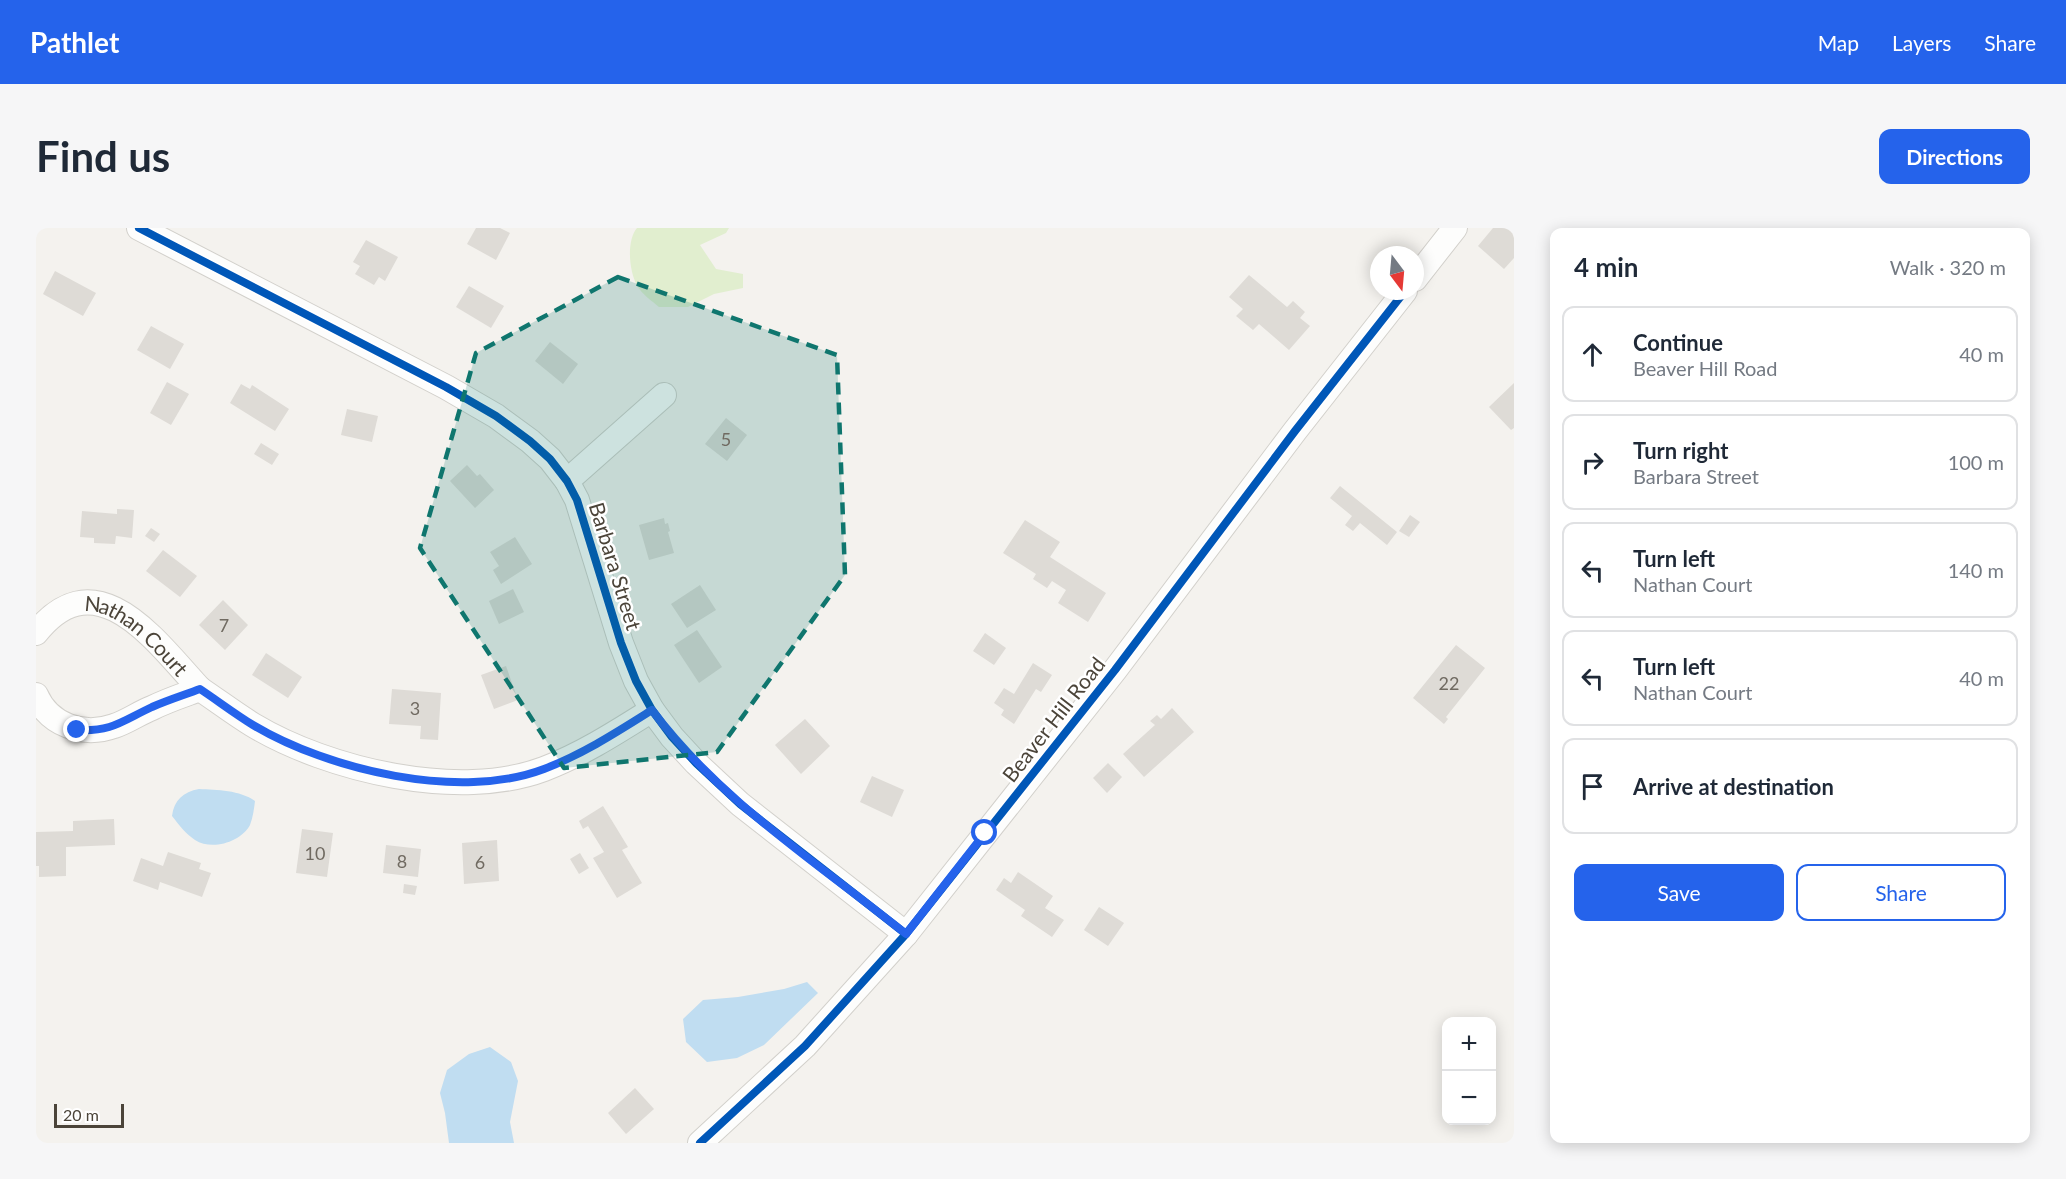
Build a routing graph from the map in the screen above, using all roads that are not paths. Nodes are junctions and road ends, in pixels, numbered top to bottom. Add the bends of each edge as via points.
1 (139, 228) edge
2 (1455, 228) edge
3 (1424, 268) edge
4 (1398, 300) edge
5 (664, 394) dead end
6 (567, 481) junction
7 (36, 633) edge
8 (200, 689) junction
9 (36, 695) edge
10 (652, 710) junction
11 (906, 934) junction
12 (700, 1143) edge

1 - 6 street, Barbara Street via 496,416 550,459
2 - 3 street
4 - 11 street, Beaver Hill Road via 1115,670
5 - 6 street
6 - 10 street, Barbara Street via 577,500 621,643
7 - 8 street, Nathan Court via 48,618 65,608 84,603 105,604 142,627
8 - 9 street, Nathan Court via 97,731 77,730 58,722 41,706
8 - 10 street, Nathan Court via 254,726 298,747 396,777 453,782 494,781 542,770 592,747
10 - 11 street, Barbara Street via 696,763 740,804
11 - 12 street, Beaver Hill Road via 805,1046

